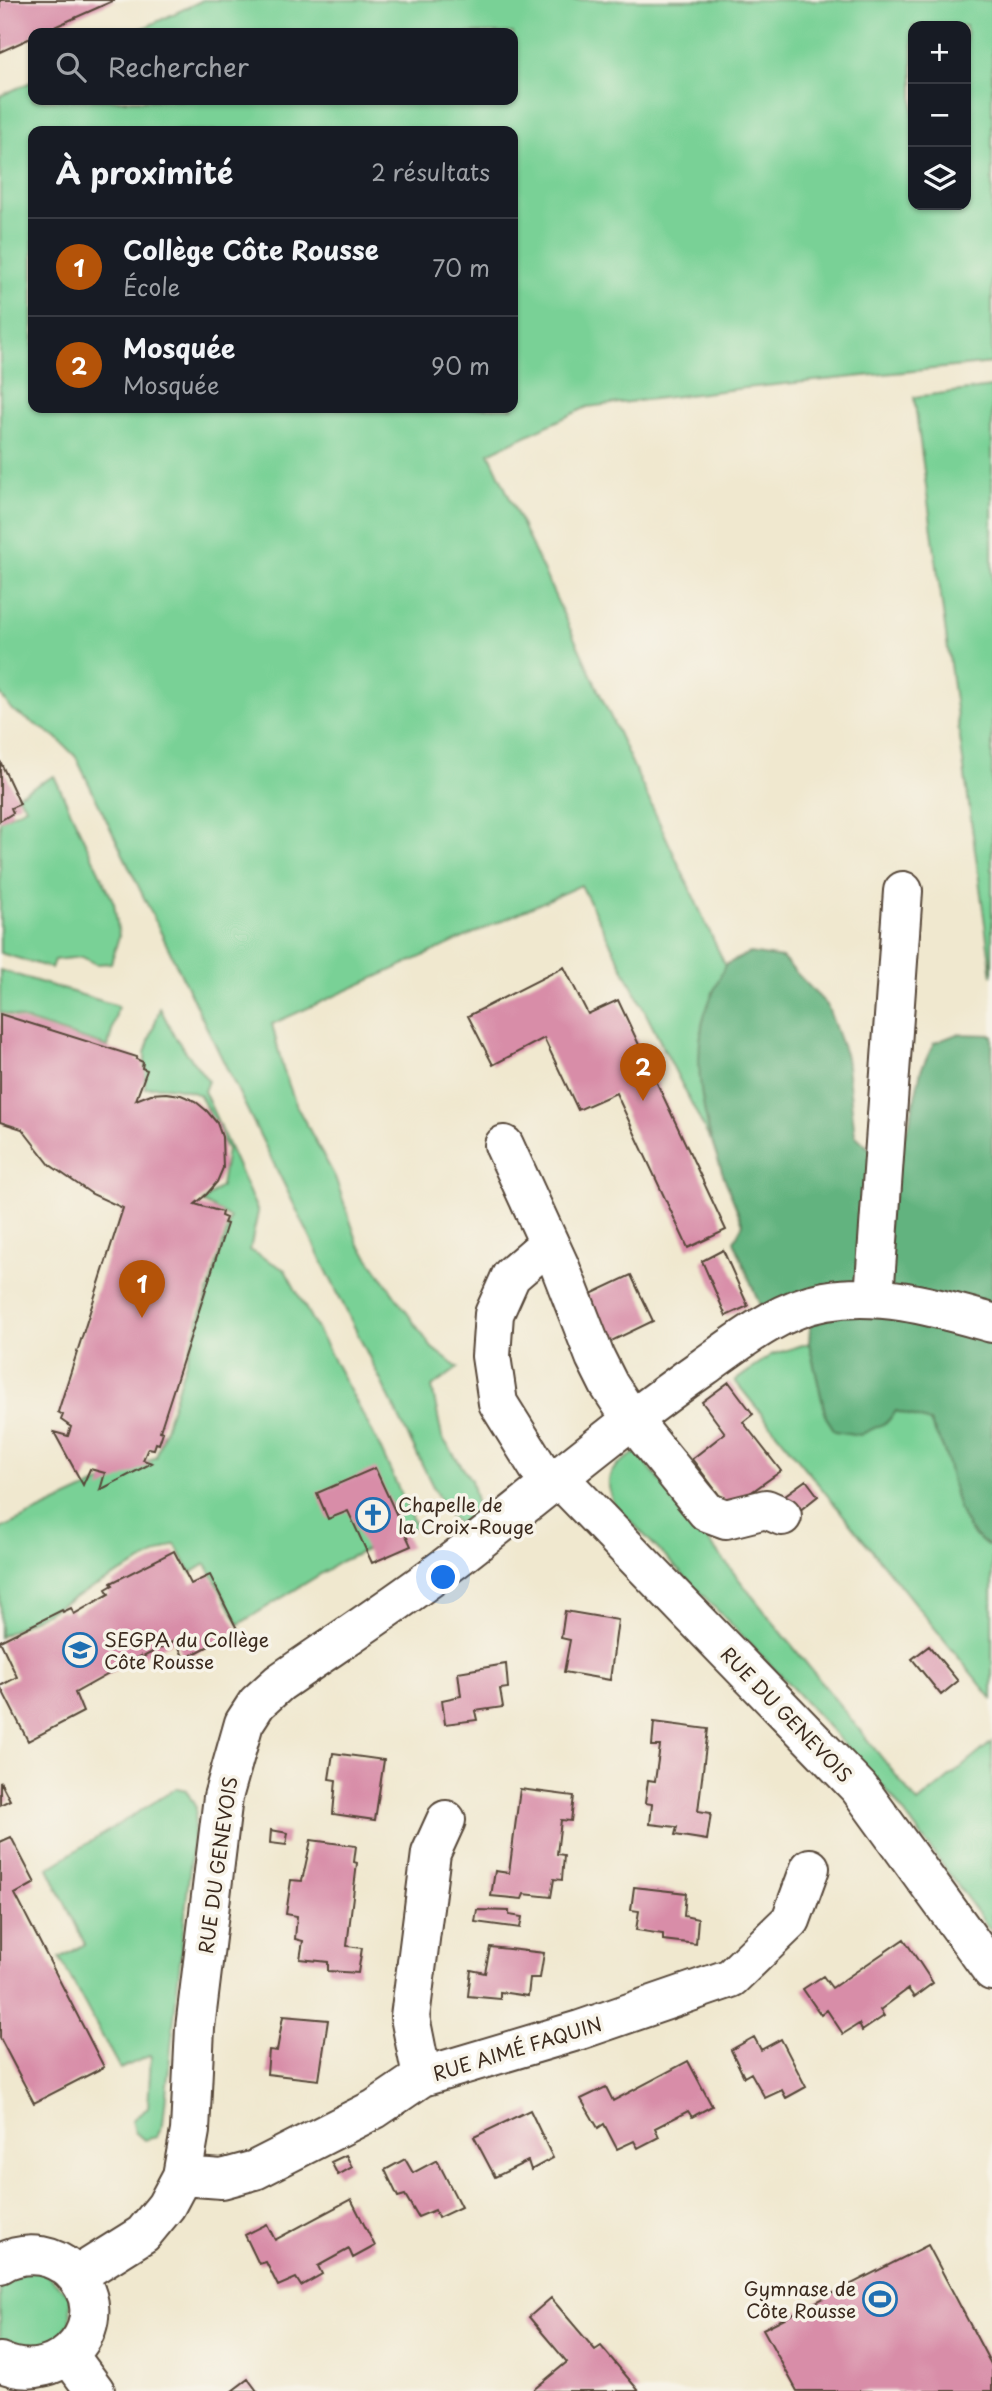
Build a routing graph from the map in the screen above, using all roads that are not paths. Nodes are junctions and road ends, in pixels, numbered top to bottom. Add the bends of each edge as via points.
1 (903, 891) dead end
2 (504, 1145) dead end
3 (549, 1243) junction
4 (874, 1297) junction
5 (992, 1323) edge
6 (632, 1420) junction
7 (554, 1481) junction
8 (782, 1516) dead end
9 (446, 1820) dead end
10 (810, 1868) dead end
11 (992, 1971) edge
12 (422, 2077) junction
13 (182, 2176) junction
14 (3, 2256) edge
15 (76, 2276) junction
16 (70, 2357) junction
17 (0, 2362) edge
18 (95, 2391) edge

1 - 4 street
2 - 3 street
3 - 6 street via 595,1357
3 - 7 street via 512,1276 494,1314 491,1356 498,1403
4 - 5 street, RUE DU GENEVOIS
4 - 6 street, RUE DU GENEVOIS via 824,1301 782,1315
6 - 7 street, RUE DU GENEVOIS
6 - 8 street via 707,1512 726,1519 765,1509
7 - 11 street, RUE DU GENEVOIS via 859,1788
7 - 13 street, RUE DU GENEVOIS via 456,1559 279,1683 244,1723 223,1797
9 - 12 street via 430,1853 410,2017
10 - 12 street, RUE AIMÉ FAQUIN via 791,1920 731,1978
12 - 13 street, RUE AIMÉ FAQUIN via 376,2109 255,2171 222,2179
13 - 15 street, RUE DU GENEVOIS via 143,2234
14 - 15 street via 47,2257
15 - 16 street via 89,2309 87,2329
16 - 17 street via 49,2369 30,2371
16 - 18 street

